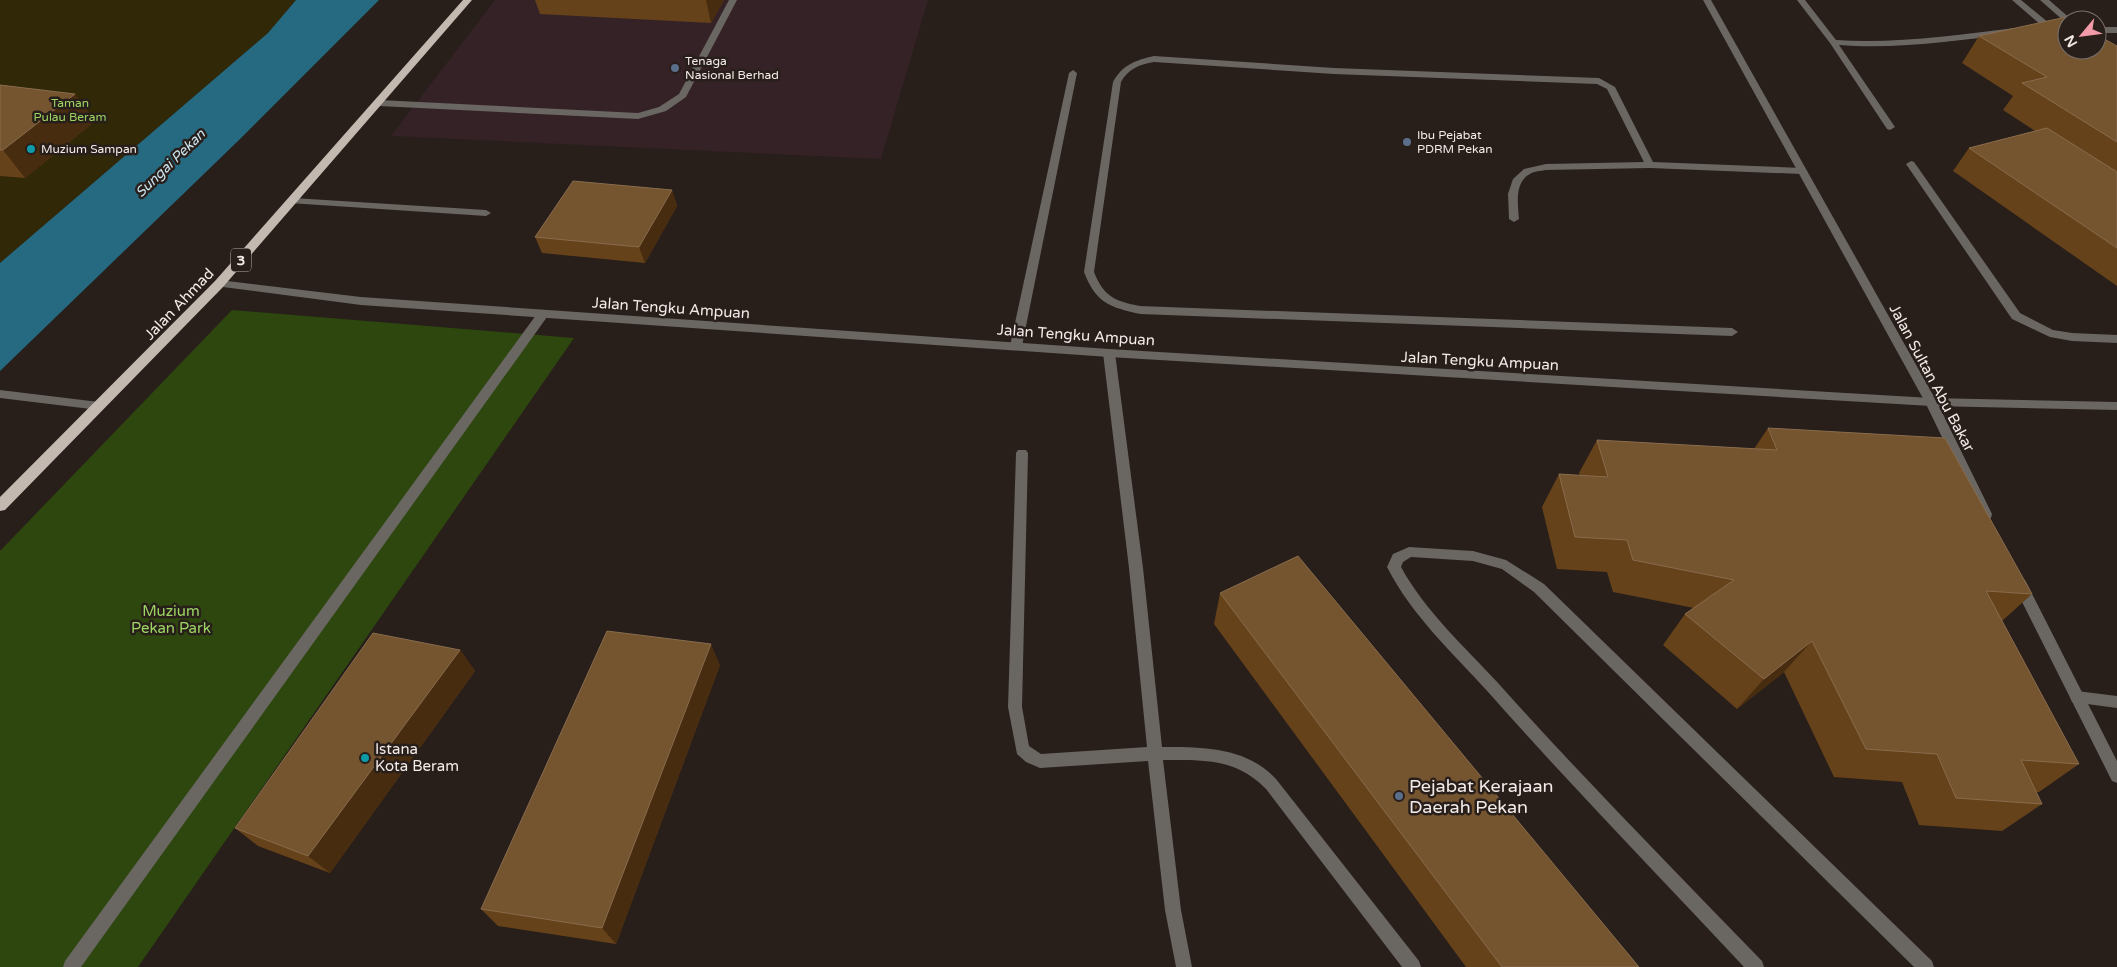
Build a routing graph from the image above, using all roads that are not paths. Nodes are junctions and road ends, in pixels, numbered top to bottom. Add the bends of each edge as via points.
1 (468, 0) edge
2 (733, 0) edge
3 (1707, 0) edge
4 (1801, 0) edge
5 (2016, 0) edge
6 (2044, 0) edge
7 (2057, 11) edge
8 (1833, 42) junction
9 (1073, 73) dead end
10 (379, 103) junction
11 (1890, 127) dead end
12 (1911, 164) dead end
13 (1650, 165) junction
14 (1802, 171) junction
15 (293, 201) junction
16 (486, 213) dead end
17 (1514, 219) dead end
18 (219, 284) junction
19 (542, 314) junction
20 (1732, 332) dead end
21 (2117, 338) edge
22 (1016, 346) junction
23 (1109, 353) junction
24 (0, 394) edge
25 (1931, 402) junction
26 (99, 406) junction
27 (2117, 406) edge
28 (1022, 453) dead end
29 (0, 506) edge
30 (1992, 525) edge
31 (2013, 569) edge
32 (2077, 697) junction
33 (2117, 702) edge
34 (1155, 753) junction
35 (2117, 776) edge
36 (71, 967) edge
37 (1184, 967) edge
38 (1413, 967) edge
39 (1756, 967) edge
40 (1926, 967) edge

1 - 10 highway, Jalan Ahmad / 3
2 - 10 street via 683,95 661,111 638,116
3 - 14 street, Jalan Sultan Abu Bakar
4 - 8 street
5 - 8 street via 2055,30 1858,44
6 - 7 street
8 - 11 street
9 - 22 street
10 - 15 highway, Jalan Ahmad / 3
12 - 21 street via 2016,316 2050,333
13 - 14 street
13 - 17 street via 1546,167 1527,172 1518,179 1513,194
13 - 20 street via 1611,87 1599,81 1154,59 1142,61 1124,70 1116,82 1089,272 1094,287 1105,300 1140,310
14 - 25 street, Jalan Sultan Abu Bakar
15 - 16 street
15 - 18 highway, Jalan Ahmad / 3
18 - 19 street, Jalan Tengku Ampuan via 361,301
18 - 26 highway, Jalan Ahmad / 3
19 - 22 street, Jalan Tengku Ampuan
19 - 36 street
22 - 23 street, Jalan Tengku Ampuan
23 - 25 street, Jalan Tengku Ampuan
23 - 34 street
24 - 26 street
25 - 27 street, Jalan Tengku Ampuan
25 - 30 street, Jalan Sultan Abu Bakar
26 - 29 highway, Jalan Ahmad / 3
28 - 34 street via 1015,707 1022,749 1040,760
31 - 32 street
32 - 33 street
32 - 35 street
34 - 37 street
34 - 38 street via 1220,757 1236,760 1260,772
39 - 40 street via 1512,710 1401,584 1394,567 1398,558 1409,552 1473,556 1506,565 1538,588

